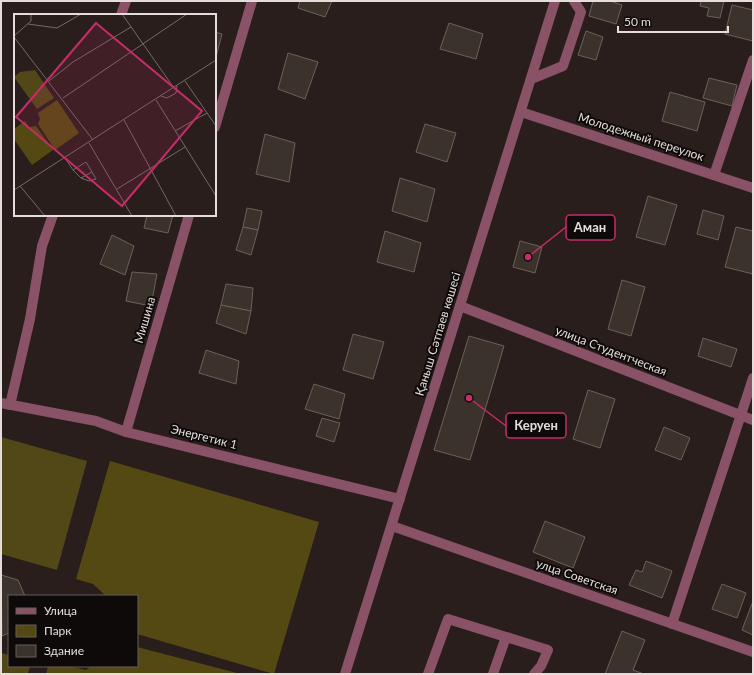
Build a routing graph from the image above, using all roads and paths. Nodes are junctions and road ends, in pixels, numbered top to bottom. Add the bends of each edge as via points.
1 (126, 1) edge
2 (252, 1) edge
3 (555, 1) edge
4 (574, 1) edge
5 (121, 14) edge
6 (753, 60) edge
7 (531, 79) junction
8 (521, 112) junction
9 (216, 124) edge
10 (714, 175) junction
11 (753, 188) edge
12 (53, 216) edge
13 (189, 216) edge
14 (460, 306) junction
15 (753, 378) edge
16 (6, 404) edge
17 (741, 415) junction
18 (753, 420) edge
19 (126, 432) junction
20 (400, 499) junction
21 (392, 526) junction
22 (672, 624) junction
23 (506, 637) junction
24 (753, 652) edge
25 (345, 674) edge
26 (428, 674) edge
27 (493, 674) edge
28 (534, 674) edge

1 - 5 street
2 - 9 street
3 - 7 street, Қаныш Сәтпаев көшесі
4 - 7 street via 581,12 563,66
6 - 10 street
7 - 8 street, Қаныш Сәтпаев көшесі
8 - 10 street, Молодежный переулок
8 - 14 street, Қаныш Сәтпаев көшесі
10 - 11 street, Молодежный переулок
12 - 16 street via 42,246 30,319
13 - 19 street, Мишина
14 - 17 street, улица Студентческая
14 - 20 street, Қаныш Сәтпаев көшесі
15 - 17 street
16 - 19 street, Энергетик 1 via 96,421
17 - 18 street, улица Студентческая
17 - 22 street
19 - 20 street, Энергетик 1
20 - 21 street, Қаныш Сәтпаев көшесі
21 - 22 street, улца Советская
21 - 25 street, Қаныш Сәтпаев көшесі
22 - 24 street, улца Советская
23 - 26 street via 448,620
23 - 27 street
23 - 28 street via 548,650

